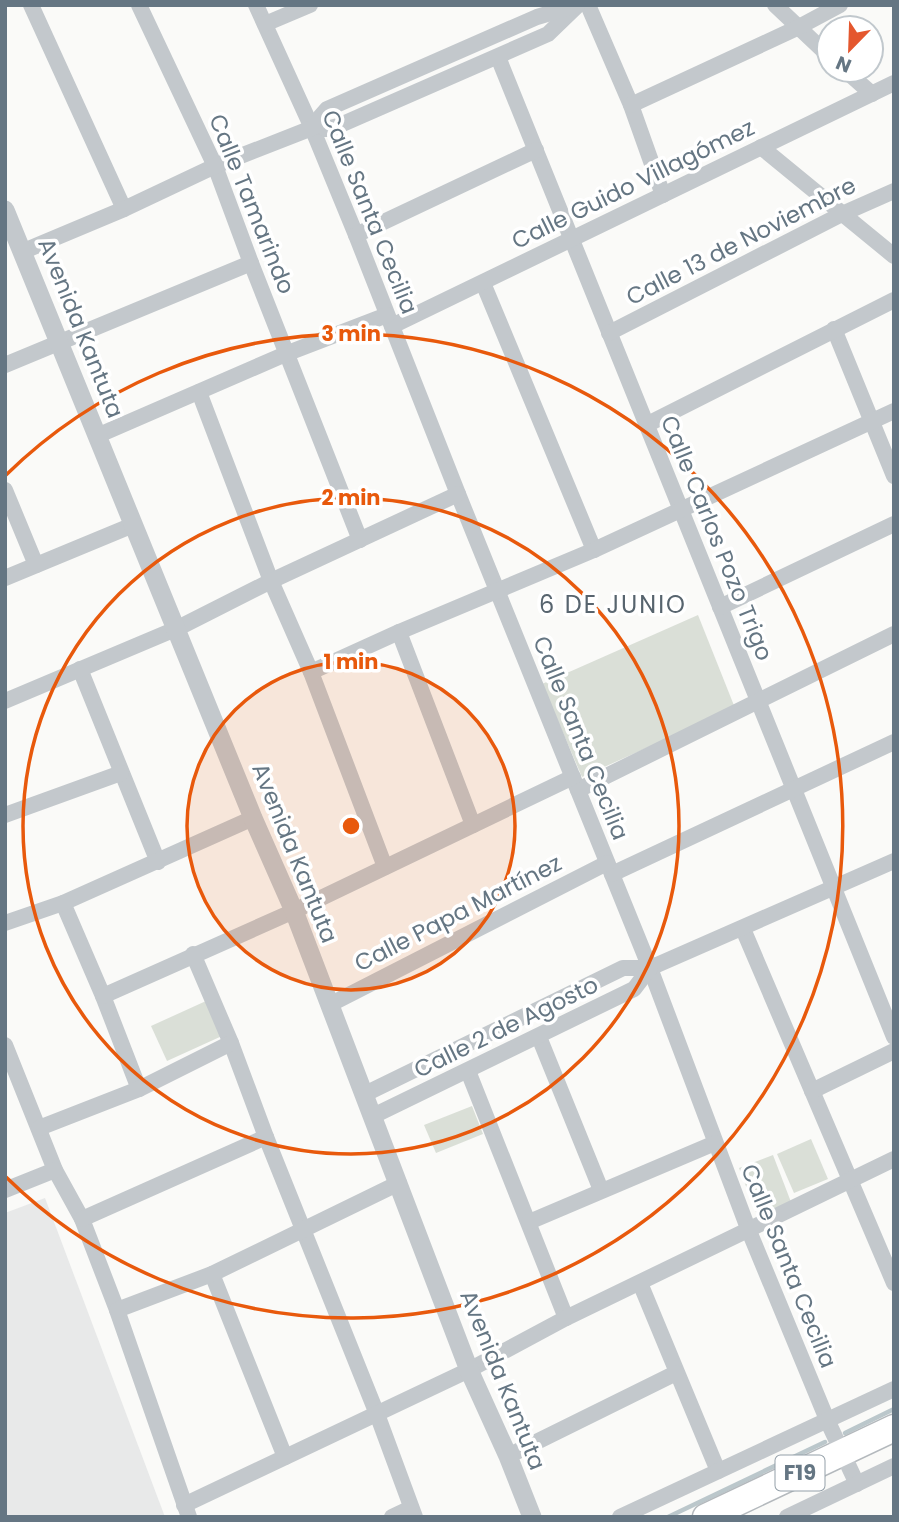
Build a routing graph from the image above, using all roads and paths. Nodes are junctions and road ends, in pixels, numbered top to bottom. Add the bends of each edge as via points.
1 (32, 5) edge
2 (139, 5) edge
3 (256, 5) edge
4 (310, 5) edge
5 (577, 5) edge
6 (588, 5) edge
7 (775, 5) edge
8 (840, 5) edge
9 (265, 24) junction
10 (797, 28) junction
11 (815, 44) edge
12 (498, 57) junction
13 (894, 83) edge
14 (861, 84) edge
15 (872, 94) junction
16 (631, 105) junction
17 (315, 127) junction
18 (761, 147) junction
19 (536, 150) junction
20 (215, 166) junction
21 (894, 191) edge
22 (663, 195) junction
23 (124, 209) junction
24 (5, 211) edge
25 (842, 214) junction
26 (356, 235) junction
27 (571, 238) junction
28 (24, 251) junction
29 (894, 256) edge
30 (251, 263) junction
31 (483, 283) junction
32 (894, 300) edge
33 (390, 321) junction
34 (834, 329) junction
35 (609, 333) junction
36 (58, 342) junction
37 (288, 353) junction
38 (5, 365) edge
39 (199, 392) junction
40 (894, 411) edge
41 (872, 422) junction
42 (646, 425) junction
43 (99, 435) junction
44 (894, 476) edge
45 (5, 490) edge
46 (458, 494) junction
47 (681, 510) junction
48 (894, 524) edge
49 (133, 525) junction
50 (360, 540) junction
51 (594, 550) junction
52 (36, 565) junction
53 (5, 578) edge
54 (271, 581) junction
55 (497, 591) junction
56 (720, 607) junction
57 (178, 628) junction
58 (399, 632) junction
59 (894, 634) edge
60 (80, 669) junction
61 (311, 672) junction
62 (757, 700) junction
63 (5, 701) edge
64 (894, 743) edge
65 (121, 773) junction
66 (576, 784) junction
67 (794, 789) junction
68 (5, 815) edge
69 (253, 818) junction
70 (473, 825) junction
71 (894, 860) edge
72 (158, 862) junction
73 (385, 867) junction
74 (610, 869) junction
75 (834, 889) junction
76 (63, 903) junction
77 (294, 911) junction
78 (5, 923) edge
79 (743, 929) junction
80 (193, 954) junction
81 (650, 968) junction
82 (103, 996) junction
83 (329, 1004) junction
84 (539, 1037) junction
85 (894, 1037) edge
86 (231, 1043) junction
87 (5, 1045) edge
88 (894, 1051) edge
89 (468, 1071) junction
90 (139, 1089) junction
91 (812, 1091) junction
92 (365, 1094) junction
93 (373, 1116) junction
94 (39, 1128) junction
95 (266, 1137) junction
96 (715, 1143) junction
97 (894, 1160) edge
98 (55, 1170) junction
99 (850, 1179) junction
100 (399, 1183) junction
101 (601, 1190) junction
102 (5, 1191) edge
103 (82, 1219) junction
104 (529, 1222) junction
105 (303, 1229) junction
106 (749, 1231) junction
107 (212, 1273) junction
108 (892, 1273) edge
109 (640, 1283) junction
110 (117, 1310) junction
111 (566, 1318) junction
112 (470, 1370) junction
113 (676, 1373) junction
114 (894, 1389) edge
115 (377, 1414) junction
116 (828, 1422) junction
117 (894, 1428) edge
118 (842, 1453) junction
119 (508, 1455) junction
120 (285, 1457) junction
121 (894, 1466) edge
122 (718, 1471) junction
123 (857, 1483) junction
124 (187, 1511) edge
125 (413, 1512) edge
126 (392, 1517) edge
127 (532, 1517) edge
128 (621, 1517) edge
129 (706, 1517) edge
130 (787, 1517) edge

1 - 23 street
2 - 20 street, Calle Tamarindo
3 - 9 street, Calle Santa Cecilia
4 - 9 street
5 - 12 street via 548,34
5 - 17 street via 537,17 327,109
6 - 16 street
7 - 10 street
8 - 10 street
9 - 17 street, Calle Santa Cecilia
10 - 11 street
10 - 16 street
12 - 17 street via 334,127
12 - 19 street, Calle Carlos Pozo Trigo
13 - 15 street, Calle Guido Villagómez
14 - 15 street
15 - 18 street, Calle Guido Villagómez
16 - 22 street
17 - 20 street
17 - 26 street, Calle Santa Cecilia
18 - 22 street, Calle Guido Villagómez
18 - 25 street
19 - 26 street
19 - 27 street, Calle Carlos Pozo Trigo
20 - 23 street
20 - 30 street, Calle Tamarindo
21 - 25 street, Calle 13 de Noviembre
22 - 27 street, Calle Guido Villagómez
23 - 28 street
24 - 28 street, Avenida Kantuta
25 - 29 street
25 - 35 street, Calle 13 de Noviembre
26 - 33 street, Calle Santa Cecilia
27 - 31 street, Calle Guido Villagómez
27 - 35 street, Calle Carlos Pozo Trigo
28 - 36 street, Avenida Kantuta
30 - 36 street
30 - 37 street, Calle Tamarindo
31 - 33 street, Calle Guido Villagómez
31 - 51 street
32 - 34 street
33 - 37 street, Calle Guido Villagómez
33 - 46 street, Calle Santa Cecilia
34 - 41 street
34 - 42 street
35 - 42 street, Calle Carlos Pozo Trigo
36 - 38 street
36 - 43 street, Avenida Kantuta
37 - 39 street, Calle Guido Villagómez
37 - 50 street, Calle Tamarindo
39 - 43 street, Calle Guido Villagómez
39 - 54 street
40 - 41 street
41 - 44 street
41 - 47 street
42 - 47 street, Calle Carlos Pozo Trigo
43 - 49 street, Avenida Kantuta
45 - 52 street
46 - 50 street
46 - 55 street, Calle Santa Cecilia
47 - 51 street
47 - 56 street, Calle Carlos Pozo Trigo
48 - 56 street
49 - 52 street
49 - 57 street, Avenida Kantuta
50 - 54 street
51 - 55 street
52 - 53 street
54 - 57 street
54 - 61 street
55 - 58 street
55 - 66 street, Calle Santa Cecilia
56 - 62 street, Calle Carlos Pozo Trigo
57 - 60 street
57 - 69 street, Avenida Kantuta
58 - 61 street
58 - 70 street
59 - 62 street
60 - 63 street
60 - 65 street
61 - 73 street
62 - 66 street
62 - 67 street, Calle Carlos Pozo Trigo
64 - 67 street, Calle Papa Martínez
65 - 68 street
65 - 72 street
66 - 70 street
66 - 74 street, Calle Santa Cecilia
67 - 74 street, Calle Papa Martínez
67 - 75 street, Calle Carlos Pozo Trigo
69 - 72 street
69 - 77 street, Avenida Kantuta
70 - 73 street
71 - 75 street, Calle 2 de Agosto
72 - 76 street
73 - 77 street
74 - 81 street, Calle Santa Cecilia
74 - 83 street, Calle Papa Martínez
75 - 79 street, Calle 2 de Agosto
75 - 85 street, Calle Carlos Pozo Trigo
76 - 78 street
76 - 82 street
77 - 80 street
77 - 83 street, Avenida Kantuta
79 - 81 street, Calle 2 de Agosto
79 - 91 street
80 - 82 street
80 - 86 street
81 - 84 street, Calle 2 de Agosto via 634,989
81 - 92 street, Calle 2 de Agosto via 623,968
81 - 96 street, Calle Santa Cecilia
82 - 90 street
83 - 92 street, Avenida Kantuta
84 - 89 street, Calle 2 de Agosto
84 - 101 street
86 - 90 street
86 - 95 street
87 - 94 street
88 - 91 street
89 - 93 street, Calle 2 de Agosto
89 - 104 street
90 - 94 street
91 - 99 street
92 - 93 street, Avenida Kantuta
93 - 100 street, Avenida Kantuta
94 - 98 street
95 - 103 street
95 - 105 street
96 - 101 street
96 - 106 street, Calle Santa Cecilia
97 - 99 street
98 - 102 street
98 - 103 street
99 - 106 street
99 - 108 street
100 - 105 street
100 - 112 street, Avenida Kantuta
101 - 104 street
103 - 110 street
104 - 111 street
105 - 107 street
105 - 115 street
106 - 109 street
106 - 116 street, Calle Santa Cecilia
107 - 110 street
107 - 120 street
109 - 111 street
109 - 113 street
110 - 124 street
111 - 112 street
112 - 115 street
112 - 119 street, Avenida Kantuta
113 - 119 street
113 - 122 street
114 - 116 street
115 - 120 street
115 - 125 street
116 - 118 street, Calle Santa Cecilia
116 - 122 street
117 - 118 highway, F19
118 - 123 street, Calle Santa Cecilia
118 - 129 highway, F19
119 - 127 street, Avenida Kantuta
120 - 124 street
121 - 123 street
122 - 128 street
123 - 130 street
125 - 126 street

